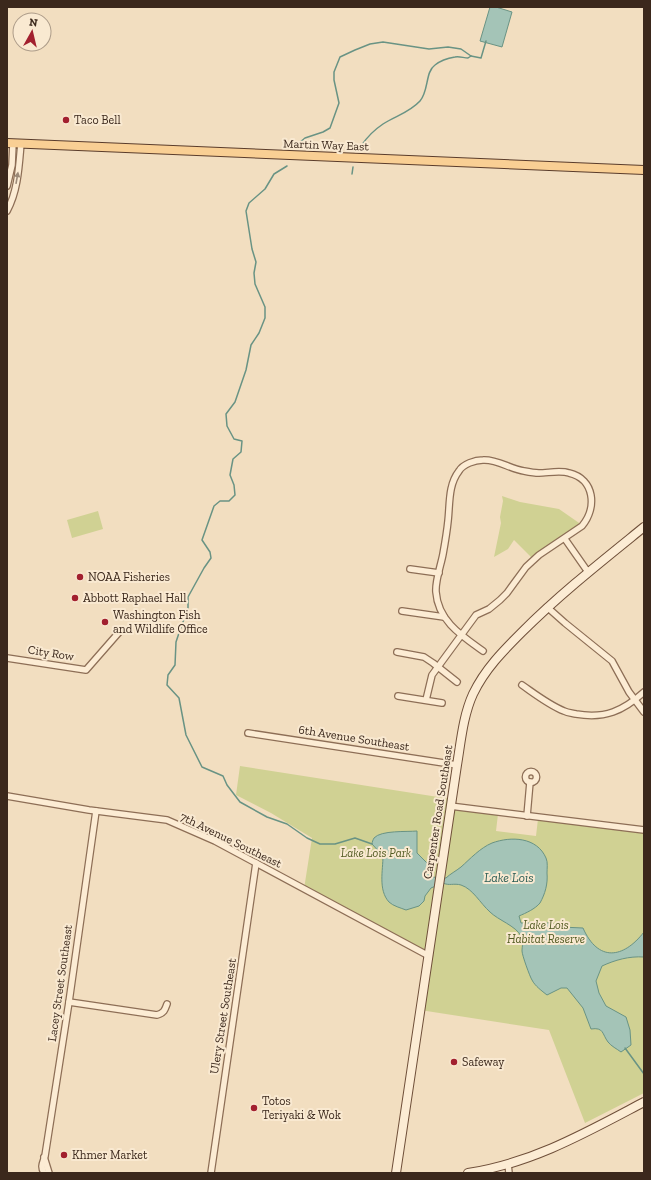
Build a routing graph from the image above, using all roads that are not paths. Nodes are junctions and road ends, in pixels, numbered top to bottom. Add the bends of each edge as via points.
1 (14, 143) edge
2 (7, 159) edge
3 (644, 170) edge
4 (10, 175) junction
5 (7, 186) edge
6 (7, 211) edge
7 (644, 527) edge
8 (565, 539) junction
9 (410, 569) dead end
10 (588, 572) junction
11 (439, 573) junction
12 (547, 607) junction
13 (402, 611) dead end
14 (444, 617) junction
15 (121, 630) dead end
16 (461, 635) junction
17 (483, 651) dead end
18 (397, 652) dead end
19 (7, 658) edge
20 (438, 667) junction
21 (457, 682) dead end
22 (522, 685) dead end
23 (644, 692) edge
24 (398, 696) dead end
25 (426, 700) junction
26 (635, 700) junction
27 (442, 702) dead end
28 (644, 712) edge
29 (248, 733) dead end
30 (457, 765) junction
31 (530, 782) dead end
32 (7, 796) edge
33 (450, 806) junction
34 (96, 811) junction
35 (527, 816) junction
36 (644, 830) edge
37 (256, 863) junction
38 (429, 956) junction
39 (69, 1002) junction
40 (167, 1004) dead end
41 (644, 1102) edge
42 (44, 1157) junction
43 (508, 1164) junction
44 (44, 1173) edge
45 (49, 1173) edge
46 (211, 1173) edge
47 (396, 1173) edge
48 (468, 1173) edge
49 (509, 1173) edge

1 - 3 main road, Martin Way East
1 - 4 street
6 -> 1 street via 17,180
2 - 4 street
4 - 5 street
7 - 10 main road, Carpenter Road Southeast
8 - 10 street
8 - 11 street via 587,520 592,506 590,492 579,478 569,472 520,471 494,461 470,463 459,470 451,486
8 - 16 street via 533,560 507,593 489,609 476,615
9 - 11 street
10 - 12 main road, Carpenter Road Southeast
11 - 14 street via 435,591 438,606
12 - 26 street via 612,661
12 - 30 main road, Carpenter Road Southeast via 484,674 468,708
13 - 14 street
14 - 16 street
15 - 19 street, City Row via 86,670
16 - 17 street
16 - 20 street
18 - 20 street via 424,657
20 - 21 street
20 - 25 street via 432,675
22 - 26 street via 565,712 583,715 602,716
23 - 26 street
24 - 25 street
25 - 27 street
26 - 28 street
29 - 30 street, 6th Avenue Southeast
30 - 33 main road, Carpenter Road Southeast
31 - 35 street
32 - 34 street, 7th Avenue Southeast
33 - 35 street
33 - 38 main road, Carpenter Road Southeast
34 - 37 street, 7th Avenue Southeast via 167,820
34 - 39 street, Lacey Street Southeast
35 - 36 street
37 - 38 street, 7th Avenue Southeast
37 - 46 street, Ulery Street Southeast
38 - 47 main road, Carpenter Road Southeast
39 - 40 street via 157,1014 165,1011
39 - 42 street, Lacey Street Southeast
41 - 43 main road via 557,1147
42 - 44 street, Lacey Street Southeast via 41,1168
42 - 45 street, Lacey Street Southeast
43 - 48 main road
43 - 49 street

